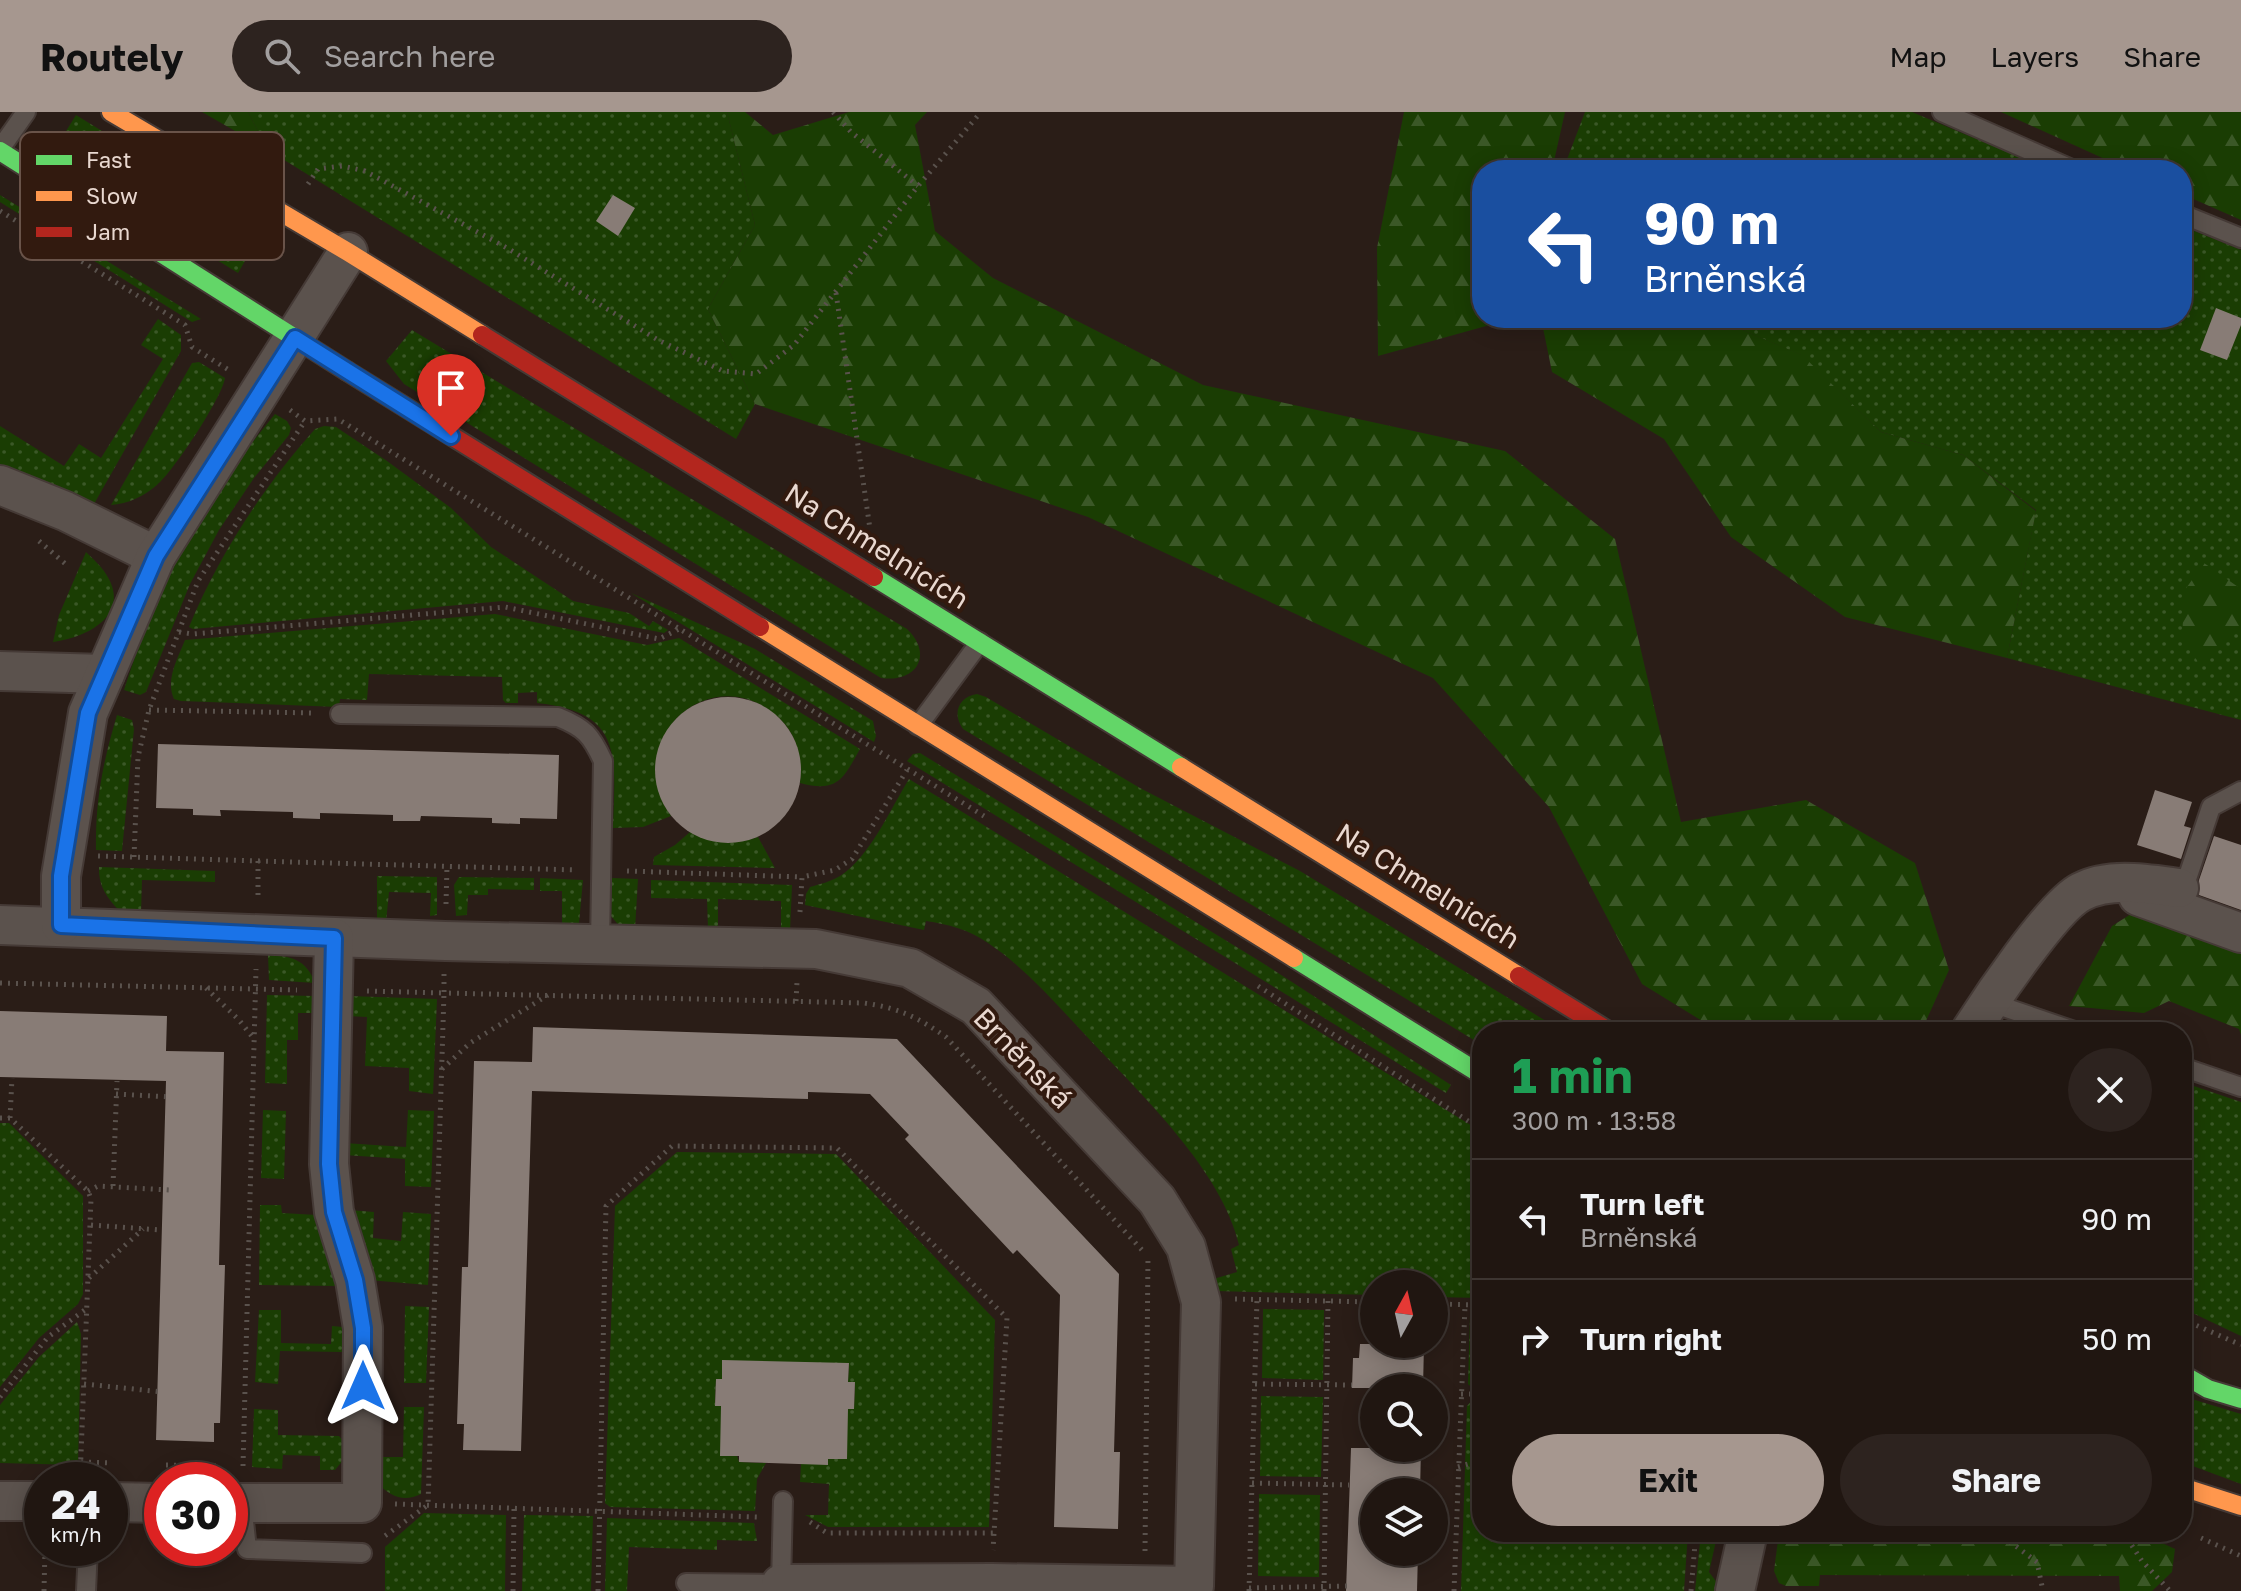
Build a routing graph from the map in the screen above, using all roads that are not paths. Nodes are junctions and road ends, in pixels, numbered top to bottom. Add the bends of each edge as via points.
1 (26, 112) edge
2 (111, 112) edge
3 (1942, 112) edge
4 (145, 132) edge
5 (0, 150) edge
6 (2051, 160) edge
7 (20, 163) edge
8 (284, 215) edge
9 (2192, 218) edge
10 (2241, 238) edge
11 (348, 252) junction
12 (173, 260) edge
13 (295, 338) junction
14 (0, 485) edge
15 (156, 556) junction
16 (980, 642) junction
17 (0, 671) edge
18 (105, 674) junction
19 (340, 714) road end
20 (918, 726) junction
21 (2241, 791) edge
22 (2105, 884) junction
23 (2179, 888) joint
24 (0, 925) edge
25 (61, 925) junction
26 (2241, 933) edge
27 (334, 938) junction
28 (600, 945) junction
29 (1979, 1017) edge
30 (1594, 1022) edge
31 (2012, 1022) edge
32 (1472, 1069) edge
33 (2192, 1070) edge
34 (2241, 1087) edge
35 (2192, 1380) edge
36 (2241, 1399) edge
37 (2192, 1490) edge
38 (0, 1501) edge
39 (24, 1501) edge
40 (248, 1503) edge
41 (2241, 1506) edge
42 (782, 1510) road end
43 (1746, 1542) edge
44 (248, 1549) edge
45 (362, 1553) road end
46 (87, 1566) edge
47 (686, 1583) dead end
48 (781, 1588) edge
49 (86, 1591) edge
50 (1735, 1591) edge

1 - 5 lane
2 - 4 street, Na Chmelnicích
3 - 6 lane
5 - 7 street
8 - 11 street, Na Chmelnicích
9 - 10 lane
11 - 13 street
11 - 16 street, Na Chmelnicích
12 - 13 street
13 - 15 street
13 - 20 street
14 - 15 street
15 - 18 street
16 - 20 lane
16 - 30 street, Na Chmelnicích
17 - 18 street
18 - 25 street via 88,713 61,876
19 - 28 lane via 558,717 580,726 603,761
20 - 32 street
21 - 23 lane via 2211,807 2186,882
22 - 23 street
22 - 26 street
22 - 29 street via 2080,892 2057,914
24 - 25 street, Brněnská
25 - 27 street, Brněnská
27 - 28 street, Brněnská
27 - 40 street via 329,1164 334,1212 363,1328 362,1503
28 - 48 street, Brněnská via 816,949 910,968 976,1006 1157,1200 1186,1247 1201,1302 1194,1586 993,1565
29 - 31 lane
33 - 34 lane
35 - 36 street
37 - 41 street
38 - 39 street
42 - 48 lane
43 - 50 street
44 - 45 lane
46 - 49 lane
47 - 48 lane

